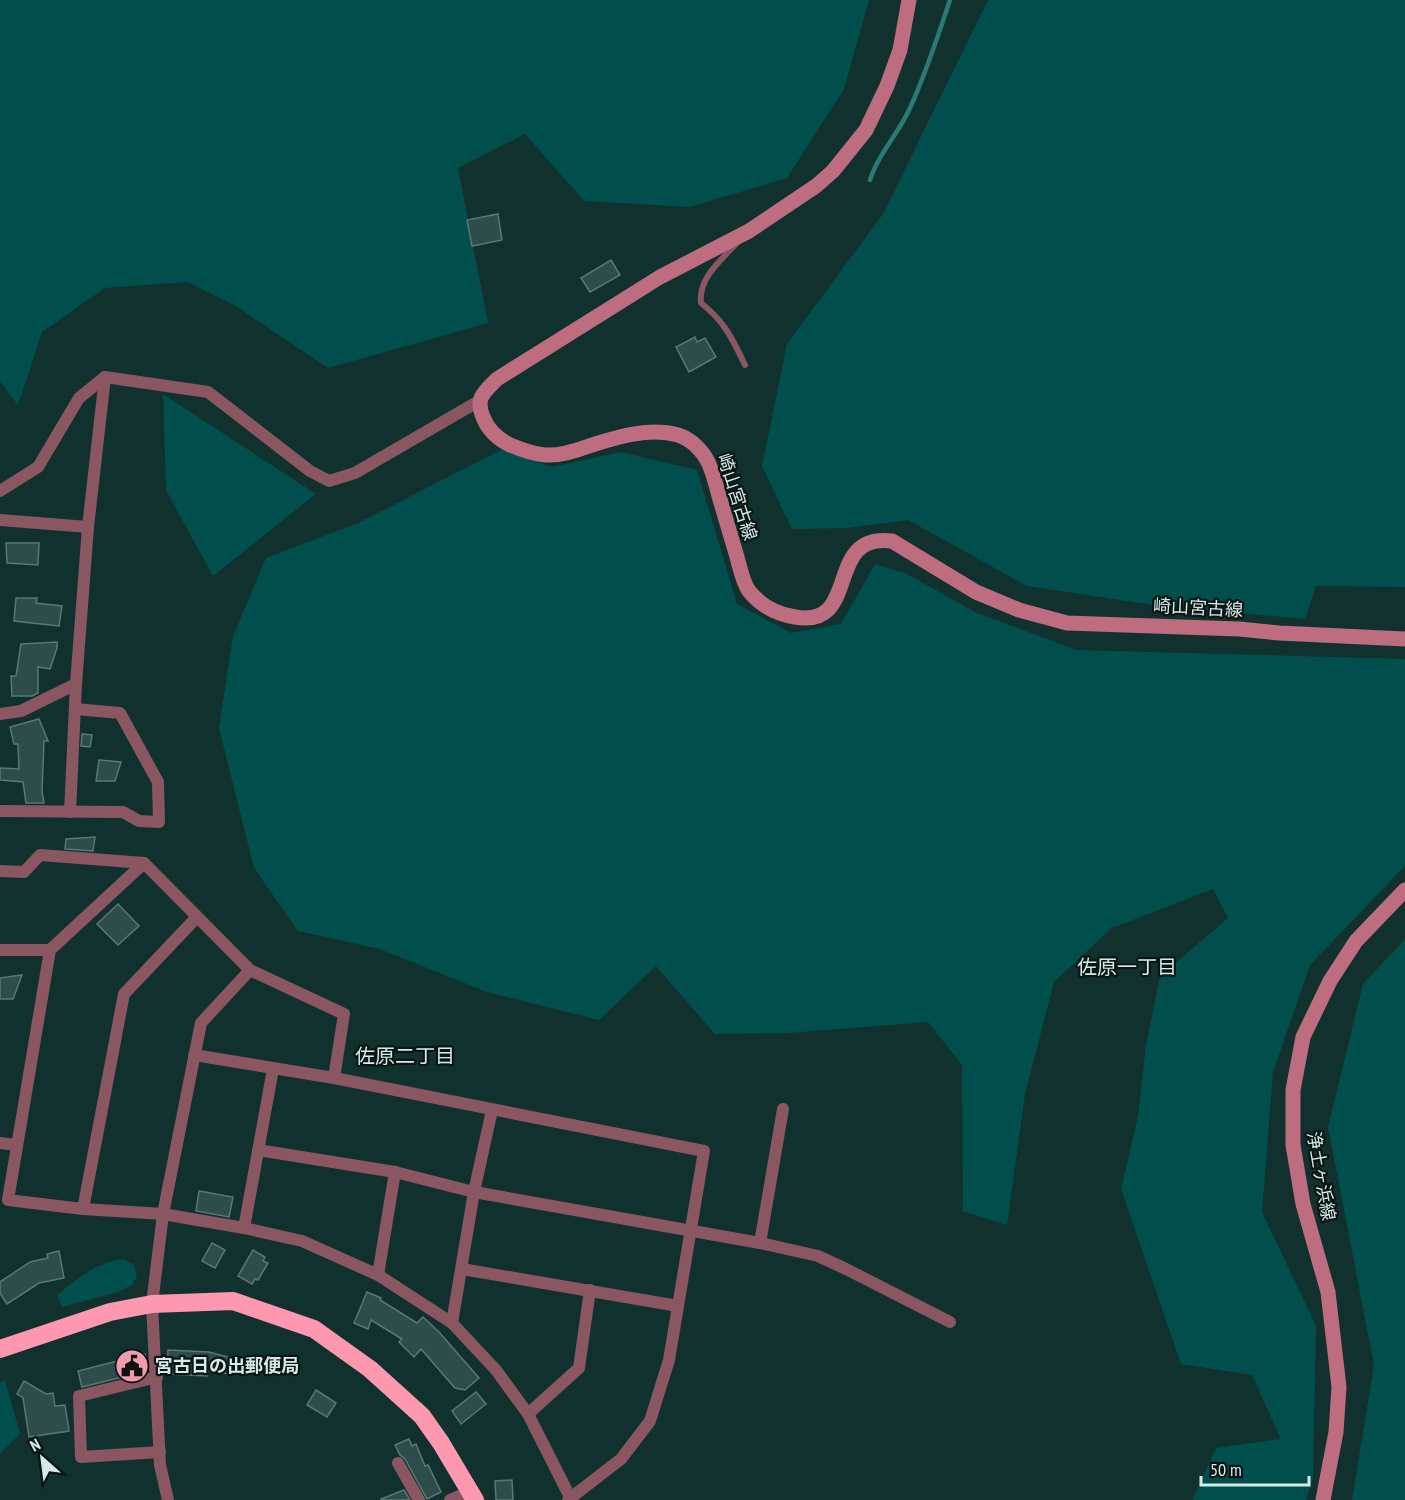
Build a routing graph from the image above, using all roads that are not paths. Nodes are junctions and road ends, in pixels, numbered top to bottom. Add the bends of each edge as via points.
1 (909, 0) edge
2 (749, 231) junction
3 (745, 365) dead end
4 (105, 377) junction
5 (479, 400) junction
6 (0, 491) edge
7 (0, 520) edge
8 (88, 527) junction
9 (1405, 639) edge
10 (76, 684) junction
11 (75, 709) junction
12 (0, 714) edge
13 (0, 811) edge
14 (70, 812) junction
15 (144, 863) junction
16 (0, 871) edge
17 (1405, 890) edge
18 (197, 917) junction
19 (0, 950) edge
20 (50, 950) junction
21 (250, 970) junction
22 (194, 1055) junction
23 (273, 1069) junction
24 (334, 1077) junction
25 (783, 1109) dead end
26 (492, 1110) junction
27 (0, 1143) edge
28 (17, 1144) junction
29 (258, 1150) junction
30 (395, 1172) junction
31 (474, 1192) junction
32 (82, 1209) junction
33 (163, 1214) junction
34 (244, 1228) junction
35 (690, 1231) junction
36 (760, 1243) junction
37 (462, 1269) junction
38 (378, 1275) junction
39 (590, 1290) junction
40 (152, 1304) junction
41 (678, 1306) junction
42 (950, 1322) dead end
43 (452, 1323) junction
44 (0, 1349) edge
45 (157, 1377) junction
46 (528, 1414) junction
47 (160, 1452) junction
48 (398, 1463) dead end
49 (473, 1496) edge
50 (569, 1498) edge
51 (168, 1500) edge
52 (419, 1500) edge
53 (450, 1500) edge
54 (1323, 1500) edge

1 - 2 main road via 900,50 866,130 816,186
2 - 3 lane via 711,270 700,293 701,303 718,316
2 - 5 main road via 660,277 510,370
4 - 5 street via 208,392 310,471 329,481 355,472
4 - 6 street via 79,398 38,467
4 - 8 street
5 - 9 main road, 崎山宮古線 via 478,407 491,431 525,452 566,453 631,434 667,434 692,442 708,462 748,590 764,606 797,618 815,618 830,609 855,552 880,540 892,541 976,592 1019,610 1067,622
7 - 8 street
8 - 10 street
10 - 11 street
10 - 12 street via 21,711
11 - 14 street
11 - 14 street via 120,713 158,782 159,822 139,821 123,812
13 - 14 street
15 - 16 street via 40,855 24,872
15 - 18 street
15 - 20 street
17 - 54 main road, 浄土ヶ浜線 via 1356,941 1330,981 1303,1037 1293,1090 1293,1145 1303,1204 1328,1292 1339,1387 1336,1431
18 - 21 street
18 - 32 street via 124,994
19 - 20 street
20 - 28 street
21 - 22 street via 201,1023
21 - 24 street via 344,1014
22 - 23 street
22 - 33 street
23 - 24 street
23 - 29 street
24 - 26 street
25 - 36 street
26 - 31 street
26 - 35 street via 704,1151
27 - 28 street
28 - 32 street via 8,1200
29 - 30 street
29 - 34 street
30 - 31 street
30 - 38 street
31 - 35 street
31 - 37 street
32 - 33 street
33 - 34 street
33 - 40 street
34 - 38 street via 302,1241
35 - 36 street
35 - 41 street
36 - 42 street via 818,1256
37 - 39 street
37 - 43 street
38 - 43 street
39 - 41 street
39 - 46 street via 579,1368
40 - 44 highway via 110,1312
40 - 45 street
40 - 49 highway via 233,1301 314,1329 370,1369 422,1416
41 - 50 street via 669,1360 650,1421 621,1459
43 - 46 street via 496,1370
45 - 47 street
45 - 47 street via 79,1396 81,1457
46 - 50 street
47 - 51 street
48 - 52 street
49 - 53 street

